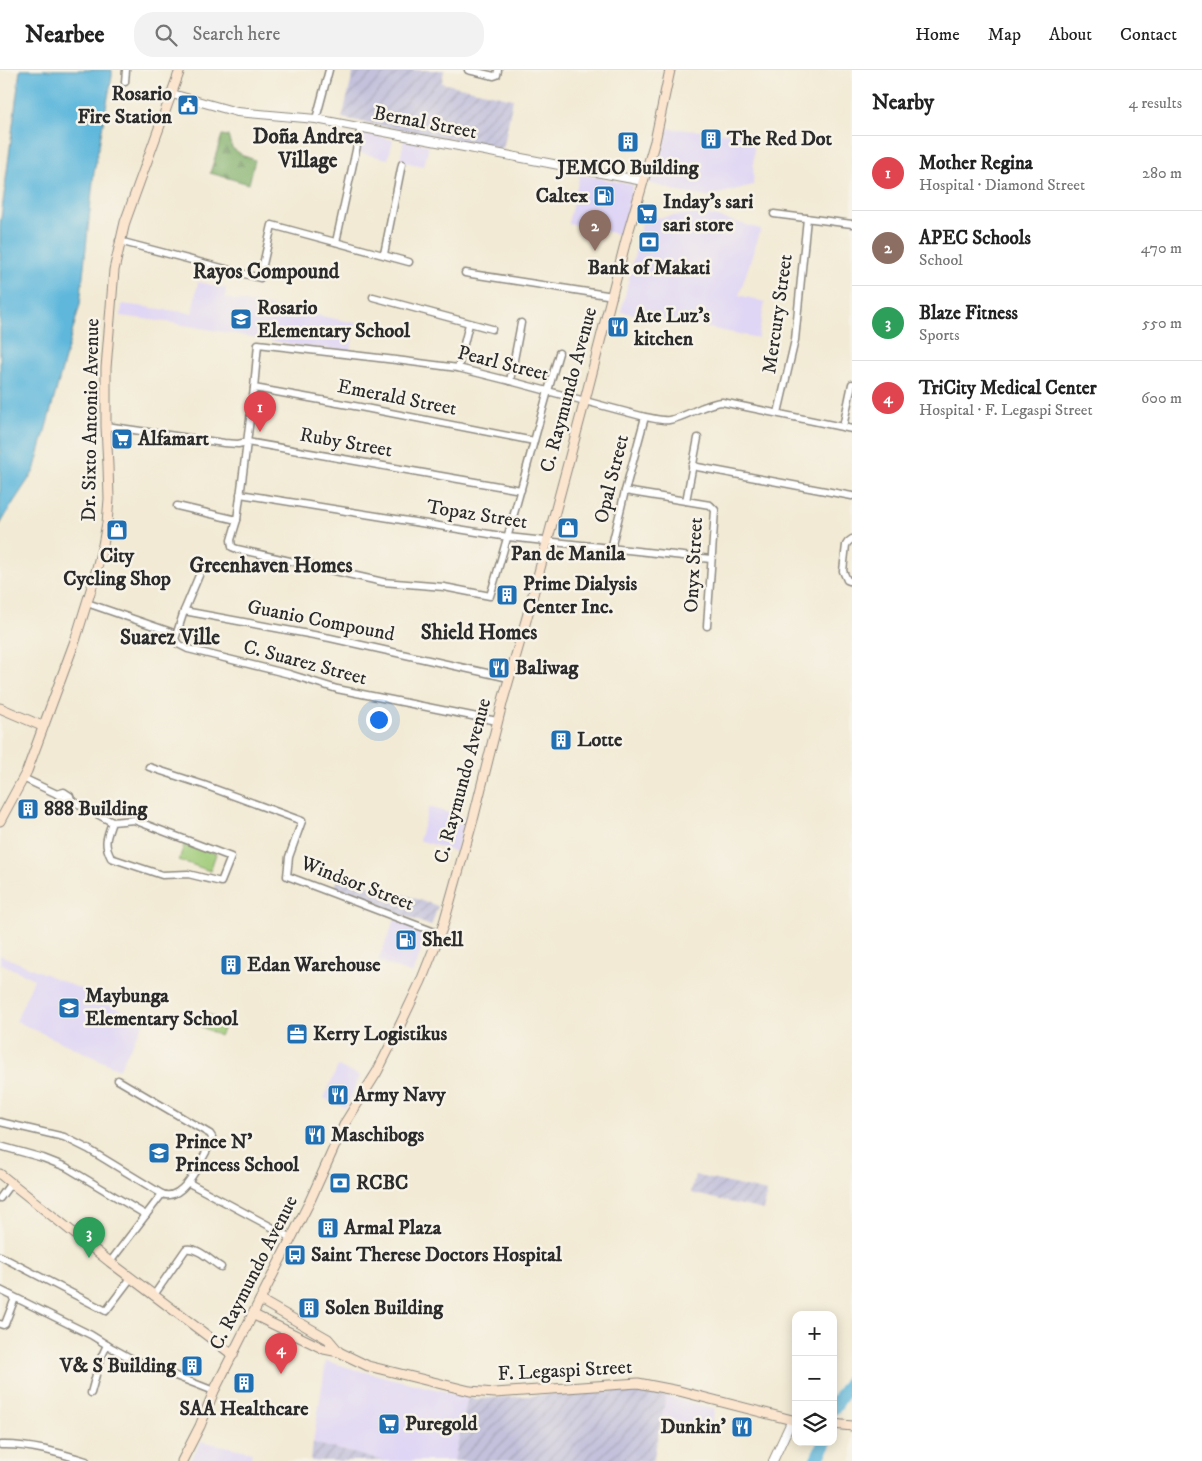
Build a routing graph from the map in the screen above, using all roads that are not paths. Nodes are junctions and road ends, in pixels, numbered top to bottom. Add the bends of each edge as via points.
1 (126, 70) edge
2 (180, 70) edge
3 (329, 70) edge
4 (468, 70) edge
5 (498, 70) edge
6 (670, 70) edge
7 (125, 82) dead end
8 (172, 94) junction
9 (316, 119) junction
10 (361, 127) junction
11 (402, 164) dead end
12 (643, 181) junction
13 (774, 214) dead end
14 (807, 218) junction
15 (852, 224) edge
16 (120, 241) junction
17 (336, 242) junction
18 (384, 254) junction
19 (409, 262) dead end
20 (465, 273) dead end
21 (613, 296) junction
22 (373, 297) dead end
23 (521, 323) dead end
24 (469, 324) junction
25 (492, 329) dead end
26 (559, 354) dead end
27 (458, 368) junction
28 (510, 381) junction
29 (852, 384) edge
30 (254, 388) junction
31 (548, 392) junction
32 (585, 400) junction
33 (778, 413) junction
34 (645, 417) junction
35 (106, 426) junction
36 (843, 427) junction
37 (852, 430) edge
38 (698, 438) dead end
39 (534, 441) junction
40 (247, 442) junction
41 (692, 466) junction
42 (521, 490) junction
43 (625, 491) junction
44 (240, 494) junction
45 (852, 496) edge
46 (686, 501) junction
47 (176, 506) dead end
48 (237, 520) junction
49 (508, 537) junction
50 (852, 539) edge
51 (546, 542) junction
52 (611, 548) junction
53 (711, 559) junction
54 (200, 573) dead end
55 (852, 582) edge
56 (87, 603) junction
57 (184, 611) junction
58 (707, 626) dead end
59 (175, 639) junction
60 (509, 678) junction
61 (0, 708) edge
62 (497, 721) junction
63 (42, 726) junction
64 (149, 767) dead end
65 (23, 778) junction
66 (0, 821) edge
67 (112, 822) junction
68 (440, 934) junction
69 (118, 1080) dead end
70 (0, 1122) edge
71 (0, 1146) edge
72 (0, 1174) edge
73 (11, 1183) junction
74 (189, 1183) junction
75 (165, 1195) junction
76 (0, 1198) edge
77 (146, 1215) junction
78 (292, 1238) junction
79 (0, 1256) edge
80 (110, 1262) junction
81 (221, 1267) dead end
82 (131, 1278) junction
83 (0, 1290) edge
84 (154, 1296) junction
85 (15, 1298) junction
86 (260, 1300) junction
87 (252, 1314) junction
88 (0, 1324) edge
89 (107, 1345) junction
90 (339, 1352) junction
91 (233, 1354) junction
92 (214, 1391) junction
93 (91, 1393) dead end
94 (792, 1419) edge
95 (792, 1424) edge
96 (837, 1424) edge
97 (852, 1426) edge
98 (1, 1444) dead end
99 (86, 1461) edge
100 (182, 1461) edge
101 (773, 1461) edge

1 - 7 street
2 - 8 main road, Dr. Sixto Antonio Avenue
3 - 9 street
4 - 5 street via 494,76
6 - 12 main road, C. Raymundo Avenue
8 - 9 street, Bernal Street via 237,112
8 - 16 main road, Dr. Sixto Antonio Avenue
9 - 10 street, Bernal Street
10 - 12 street, Bernal Street
10 - 17 street
11 - 18 street
12 - 21 main road, C. Raymundo Avenue
13 - 14 street
14 - 15 street
14 - 33 street, Mercury Street via 794,340
16 - 17 street via 260,278 272,225
16 - 35 main road, Dr. Sixto Antonio Avenue via 110,310
17 - 18 street
18 - 19 street
20 - 21 street
21 - 32 main road, C. Raymundo Avenue
22 - 24 street
23 - 28 street
24 - 25 street
24 - 27 street
26 - 31 street
27 - 28 street, Pearl Street
27 - 30 street, Pearl Street via 258,344
28 - 31 street, Pearl Street
29 - 36 street
30 - 39 street, Emerald Street
30 - 40 street
31 - 32 street, Pearl Street
31 - 39 street
32 - 34 street, Pearl Street
32 - 51 main road, C. Raymundo Avenue
33 - 34 street, Pearl Street via 718,402 669,420
33 - 36 street, Pearl Street
34 - 43 street, Opal Street
35 - 40 street, Ruby Street via 224,443
35 - 56 main road, Dr. Sixto Antonio Avenue via 107,523
36 - 37 street, Pearl Street
38 - 41 street
39 - 42 street
40 - 42 street, Ruby Street
40 - 44 street
41 - 45 street
41 - 46 street
42 - 49 street
43 - 46 street, Onyx Street
43 - 52 street, Opal Street
44 - 48 street
44 - 49 street, Topaz Street
46 - 53 street, Onyx Street via 710,505 715,510
47 - 48 street
48 - 49 street via 231,540 232,547 237,549 383,582 444,587 490,596
49 - 51 street, Topaz Street
50 - 55 street via 846,545 843,571 847,580
51 - 52 street, Topaz Street
51 - 60 main road, C. Raymundo Avenue
52 - 53 street, Topaz Street
53 - 58 street, Onyx Street
54 - 57 street
56 - 59 street, C. Suarez Street via 171,632
56 - 63 main road, Dr. Sixto Antonio Avenue
57 - 59 street
57 - 60 street, Guanio Compound via 330,638
59 - 62 street, C. Suarez Street via 188,650 289,674 337,690
60 - 62 main road, C. Raymundo Avenue
61 - 63 main road
62 - 68 main road, C. Raymundo Avenue
63 - 65 main road, Dr. Sixto Antonio Avenue
64 - 68 street, Windsor Street via 302,821 289,857 287,876
65 - 66 main road, Dr. Sixto Antonio Avenue
65 - 67 street via 57,794 64,792 71,800
67 - 67 street via 134,820 231,857 221,882 197,875 162,875 111,858 106,842
68 - 78 main road, C. Raymundo Avenue via 404,1018 377,1072 350,1114
69 - 74 street via 210,1134 211,1143
70 - 75 street via 64,1137
71 - 77 street via 66,1167
72 - 73 main road
73 - 76 street
73 - 80 main road
74 - 75 street via 174,1194
74 - 78 street
75 - 77 street
77 - 80 street
78 - 86 main road, C. Raymundo Avenue
79 - 82 street via 106,1311
80 - 82 main road
81 - 84 street via 188,1248
82 - 84 main road
83 - 85 street
84 - 91 main road
85 - 88 street via 5,1324
85 - 89 street
86 - 87 main road, C. Raymundo Avenue
86 - 90 main road, F. Legaspi Street via 328,1339
87 - 90 main road, F. Legaspi Street via 324,1349
87 - 91 main road, C. Raymundo Avenue
89 - 92 street via 132,1359
89 - 93 street
90 - 94 main road, F. Legaspi Street via 368,1366 470,1391 495,1393 638,1383
91 - 92 main road, C. Raymundo Avenue
92 - 100 main road, C. Raymundo Avenue
95 - 101 street
96 - 97 main road
98 - 99 street

